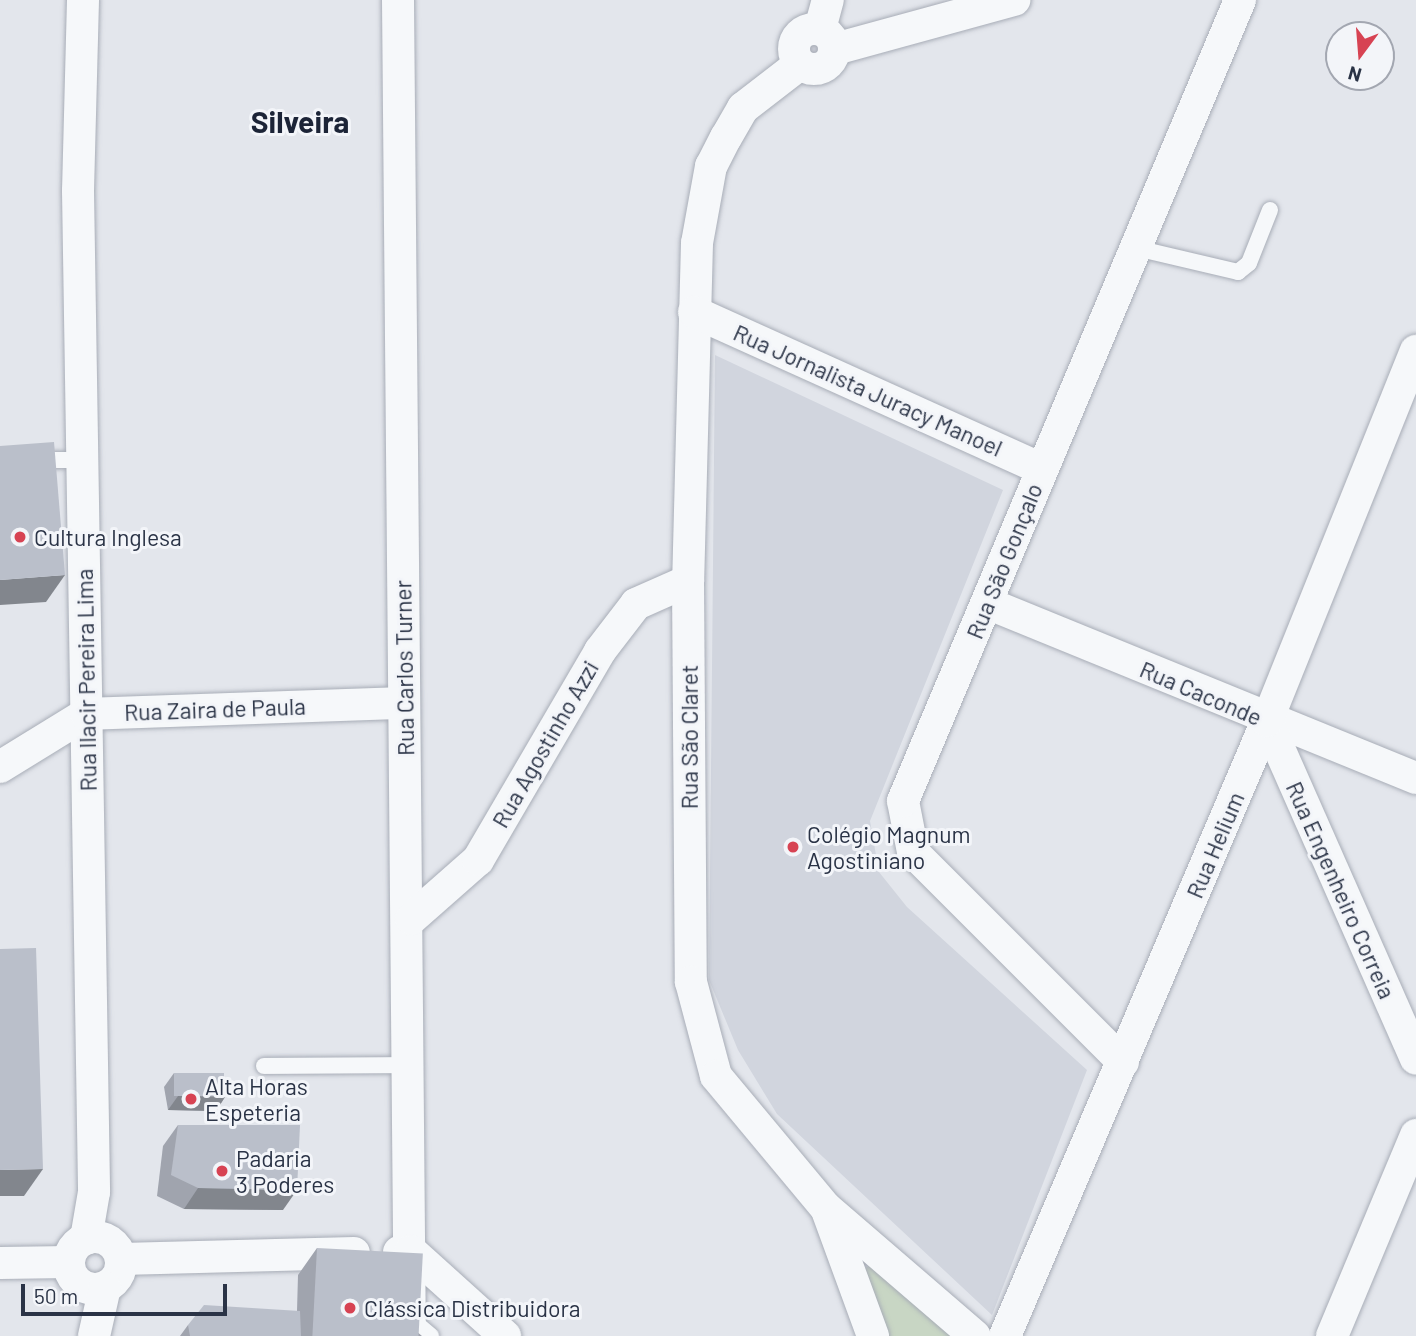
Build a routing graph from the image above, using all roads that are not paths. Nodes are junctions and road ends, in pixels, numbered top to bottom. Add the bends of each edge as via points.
1 (83, 0) edge
2 (398, 0) edge
3 (1014, 0) edge
4 (1240, 0) edge
5 (828, 26) edge
6 (1270, 210) dead end
7 (1136, 248) junction
8 (694, 312) junction
9 (1416, 351) edge
10 (1042, 468) junction
11 (688, 581) junction
12 (987, 603) junction
13 (403, 703) junction
14 (86, 714) junction
15 (1267, 721) junction
16 (0, 767) edge
17 (1416, 778) edge
18 (411, 919) junction
19 (1416, 1059) edge
20 (1123, 1062) junction
21 (411, 1065) junction
22 (264, 1066) dead end
23 (1416, 1135) edge
24 (826, 1208) junction
25 (411, 1251) junction
26 (95, 1262) junction
27 (0, 1263) edge
28 (417, 1330) edge
29 (94, 1336) edge
30 (505, 1336) edge
31 (873, 1336) edge
32 (975, 1336) edge
33 (1005, 1336) edge
34 (1332, 1336) edge

1 - 14 street, Rua Ilacir Pereira Lima via 68,460
2 - 13 street, Rua Carlos Turner
3 - 5 street
4 - 7 street, Rua São Gonçalo
5 - 8 street, Rua São Claret via 798,36 794,47 800,64 743,108 711,166
6 - 7 lane via 1249,263 1238,272
7 - 10 street, Rua São Gonçalo
8 - 10 street, Rua Jornalista Juracy Manoel
8 - 11 street, Rua São Claret
9 - 15 street, Rua Helium
10 - 12 street, Rua São Gonçalo
11 - 18 street, Rua Agostinho Azzi via 636,604 600,650 478,860
11 - 24 street, Rua São Claret via 691,982 716,1076
12 - 15 street, Rua Caconde
12 - 20 street, Rua São Gonçalo via 903,801 904,825 913,852
13 - 14 street, Rua Zaira de Paula
13 - 18 street, Rua Carlos Turner
14 - 16 street, Rua Zaira de Paula
14 - 26 street, Rua Ilacir Pereira Lima
15 - 17 street, Rua Caconde
15 - 19 street, Rua Engenheiro Correia
15 - 20 street, Rua Helium
18 - 21 street, Rua Carlos Turner
20 - 33 street, Rua Helium
21 - 22 lane
21 - 25 street, Rua Carlos Turner
23 - 34 street
24 - 31 street
24 - 32 street, Rua São Claret
25 - 26 street
25 - 28 street, Rua Carlos Turner
25 - 30 street
26 - 27 street
26 - 29 street, Rua Ilacir Pereira Lima

